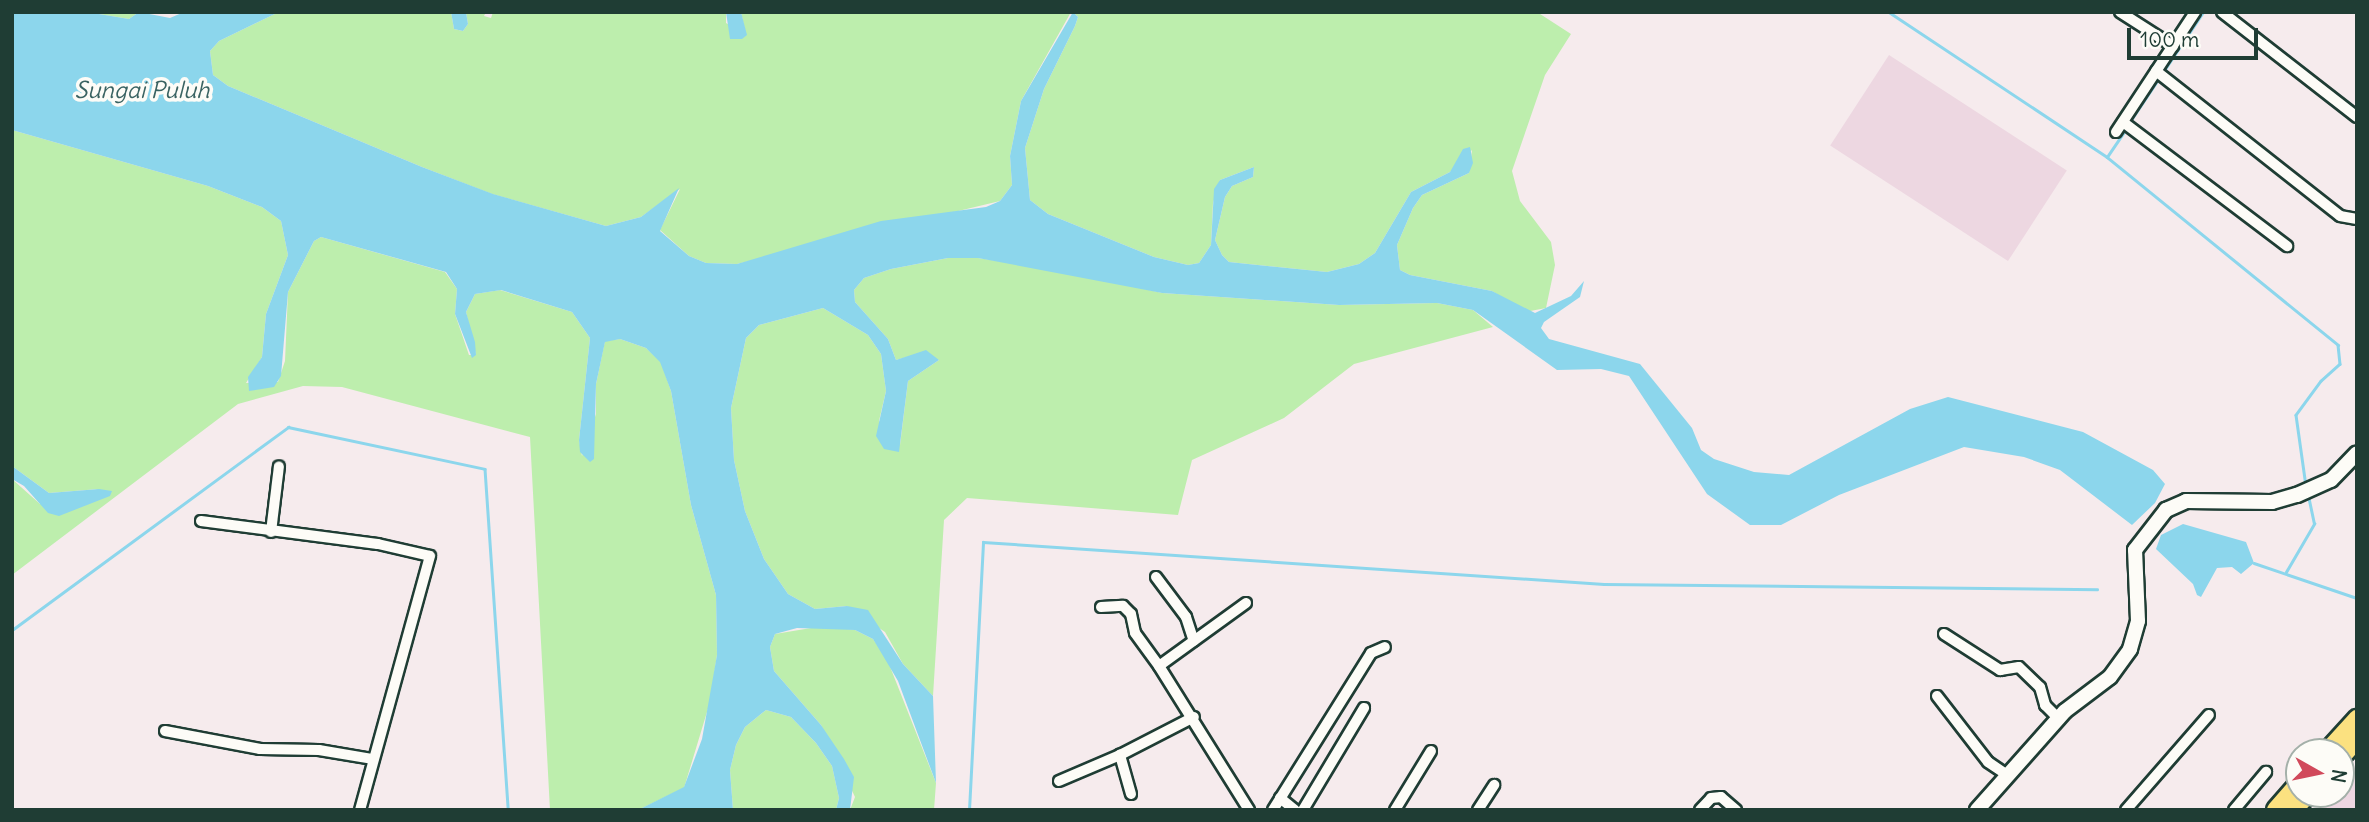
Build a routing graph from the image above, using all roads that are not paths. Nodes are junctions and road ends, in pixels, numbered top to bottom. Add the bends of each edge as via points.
1 (2120, 12) edge
2 (2195, 12) edge
3 (2222, 12) edge
4 (2173, 46) junction
5 (2160, 74) junction
6 (2357, 117) edge
7 (2127, 125) junction
8 (2116, 132) dead end
9 (2357, 219) edge
10 (2287, 246) dead end
11 (2357, 453) edge
12 (279, 466) dead end
13 (201, 522) dead end
14 (271, 532) junction
15 (1156, 577) dead end
16 (1246, 603) dead end
17 (1101, 607) dead end
18 (1944, 634) dead end
19 (1194, 641) junction
20 (1385, 647) dead end
21 (1159, 666) junction
22 (1937, 696) dead end
23 (1364, 708) dead end
24 (2208, 715) dead end
25 (1194, 717) junction
26 (2058, 718) junction
27 (2357, 719) edge
28 (165, 732) dead end
29 (2340, 738) edge
30 (1431, 751) dead end
31 (1120, 755) junction
32 (373, 759) junction
33 (2266, 772) dead end
34 (2007, 775) junction
35 (1059, 781) dead end
36 (1494, 785) dead end
37 (1131, 794) dead end
38 (1280, 798) junction
39 (360, 810) edge
40 (1249, 810) edge
41 (1273, 810) edge
42 (1295, 810) edge
43 (1303, 810) edge
44 (1395, 810) edge
45 (1478, 810) edge
46 (1700, 810) edge
47 (1736, 810) edge
48 (1977, 810) edge
49 (2126, 810) edge
50 (2234, 810) edge

1 - 4 street
2 - 4 street
3 - 6 street
4 - 5 street
5 - 7 street
5 - 9 street via 2340,216
7 - 8 street
7 - 10 street
11 - 26 street via 2322,486 2300,494 2272,502 2186,501 2166,510 2135,550 2138,621 2130,649 2110,677
12 - 14 street
13 - 14 street
14 - 32 street via 425,552 430,562
15 - 19 street via 1186,617
16 - 19 street
17 - 21 street via 1123,606 1131,614 1135,633
18 - 26 street via 2000,670 2019,667 2040,687 2045,705
19 - 21 street
20 - 38 street via 1371,653
21 - 25 street
22 - 34 street via 1988,762
23 - 43 street
24 - 49 street
25 - 31 street
25 - 40 street
26 - 34 street
27 - 29 highway
28 - 32 street via 260,749 318,750
30 - 44 street
31 - 35 street
31 - 37 street
32 - 39 street
33 - 50 street
34 - 48 street
36 - 45 street
38 - 41 street
38 - 42 street
46 - 47 street via 1711,798 1721,797

